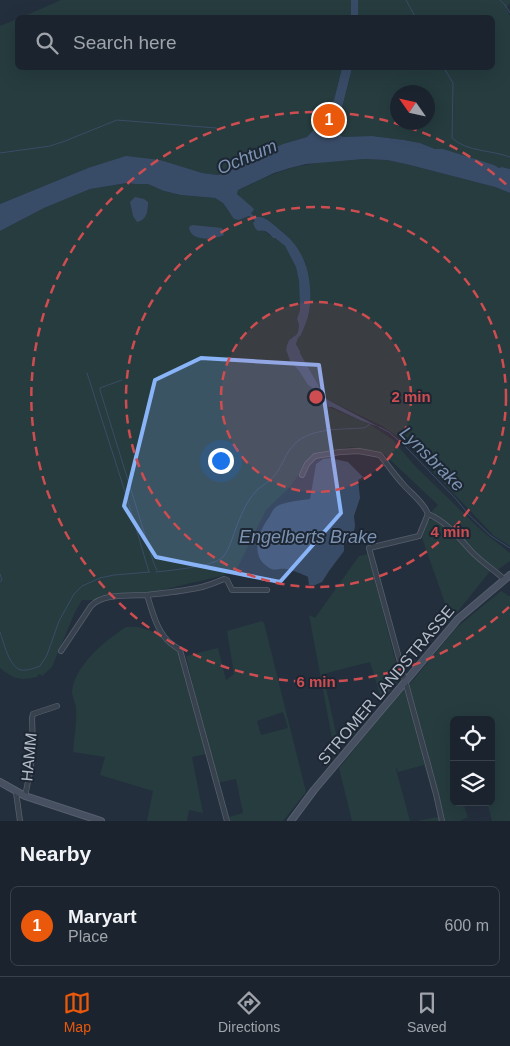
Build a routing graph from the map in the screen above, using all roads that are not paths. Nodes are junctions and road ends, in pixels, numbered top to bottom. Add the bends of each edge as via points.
1 (302, 474) dead end
2 (428, 514) junction
3 (507, 577) edge
4 (266, 590) dead end
5 (147, 595) junction
6 (61, 651) dead end
7 (405, 682) junction
8 (57, 706) dead end
9 (0, 782) edge
10 (16, 792) junction
11 (25, 796) junction
12 (20, 821) edge
13 (101, 821) edge
14 (226, 821) edge
15 (291, 821) edge
16 (442, 821) edge

1 - 2 street via 315,456 359,451 380,455
2 - 3 street via 445,525 480,560
2 - 7 street via 419,536 370,548
3 - 7 main road, STROMER LANDSTRASSE via 458,619
4 - 5 street via 232,590 224,579 202,587
5 - 6 street via 95,601
5 - 14 street via 160,629 167,640 180,650
7 - 15 main road, STROMER LANDSTRASSE
7 - 16 street
8 - 11 street, HAMM via 34,714 32,718 33,750
9 - 10 main road
10 - 11 main road
10 - 12 street
11 - 13 main road

